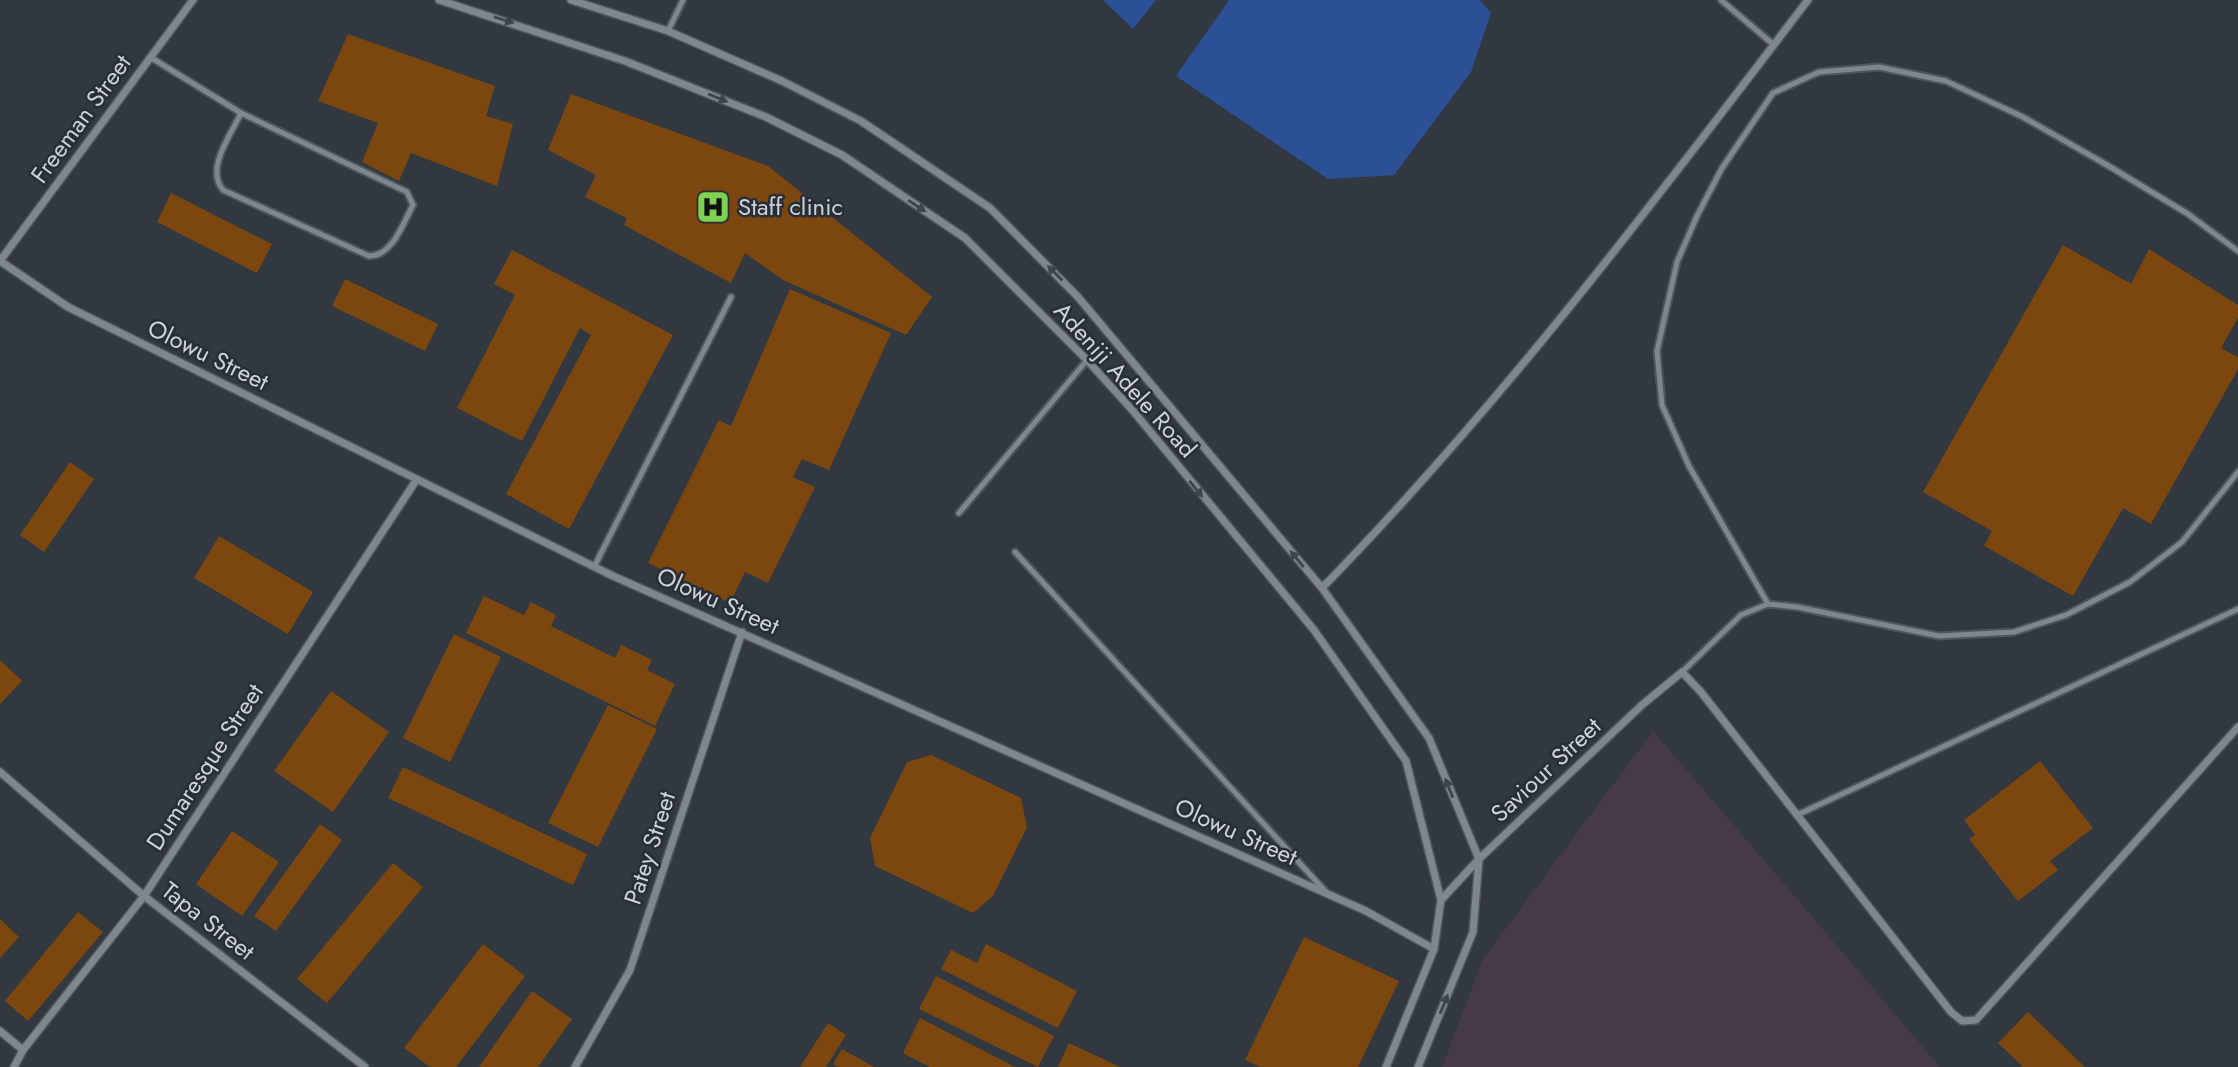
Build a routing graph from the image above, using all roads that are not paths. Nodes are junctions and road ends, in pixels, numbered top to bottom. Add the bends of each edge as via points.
1 (193, 0) edge
2 (439, 0) edge
3 (571, 0) edge
4 (683, 0) edge
5 (1721, 0) edge
6 (1808, 0) edge
7 (668, 31) junction
8 (1774, 44) junction
9 (150, 57) junction
10 (241, 113) junction
11 (2238, 251) edge
12 (0, 261) edge
13 (731, 297) dead end
14 (1087, 360) junction
15 (2238, 472) edge
16 (417, 479) junction
17 (959, 513) dead end
18 (1015, 552) dead end
19 (594, 567) junction
20 (1322, 588) junction
21 (1768, 604) junction
22 (2238, 609) edge
23 (742, 632) junction
24 (1682, 672) junction
25 (2238, 727) edge
26 (0, 772) edge
27 (1797, 815) junction
28 (1479, 859) junction
29 (144, 896) junction
30 (1331, 898) junction
31 (1441, 900) junction
32 (1434, 948) junction
33 (0, 1031) edge
34 (23, 1050) junction
35 (14, 1067) edge
36 (365, 1067) edge
37 (575, 1067) edge
38 (1386, 1067) edge
39 (1418, 1067) edge

1 - 9 street, Freeman Street
2 -> 14 street, Adeniji Adele Road via 625,61 766,117 842,155 965,238
3 - 7 street, Adeniji Adele Road
4 - 7 lane
5 - 8 lane
6 - 8 street
20 -> 7 street, Adeniji Adele Road via 1079,298 990,208 861,121
8 - 20 street via 1525,363
9 - 10 lane
9 - 12 street, Freeman Street
10 - 10 lane via 407,192 413,205 388,250 369,256 223,190 215,168
11 - 21 lane via 2107,165 2023,117 1946,81 1879,67 1819,72 1773,93 1722,168 1697,216 1677,261 1657,351 1662,405 1689,466
12 - 16 street, Olowu Street via 68,307
13 - 19 lane
14 - 17 lane
14 -> 31 street, Adeniji Adele Road via 1314,629 1406,761
15 - 21 lane via 2182,542 2130,582 2066,615 2014,632 1939,636
16 - 19 street, Olowu Street
16 - 29 street, Dumaresque Street
18 - 30 lane
19 - 23 street, Olowu Street
28 -> 20 street, Adeniji Adele Road via 1429,738
21 - 24 lane via 1741,615
22 - 27 lane
23 - 30 street, Olowu Street
23 - 37 street, Patey Street via 630,970
24 - 27 street
24 - 28 street, Saviour Street
25 - 27 street via 1976,1020 1962,1021 1951,1012
26 - 29 street, Tapa Street
28 - 31 street, Saviour Street
39 -> 28 street, Adeniji Adele Road via 1473,932
29 - 34 street, Dumaresque Street
29 - 36 street, Tapa Street
30 - 32 street, Olowu Street via 1366,911
31 - 32 street, Adeniji Adele Road
32 - 38 street, Adeniji Adele Road
33 - 34 street
34 - 35 street, Dumaresque Street

